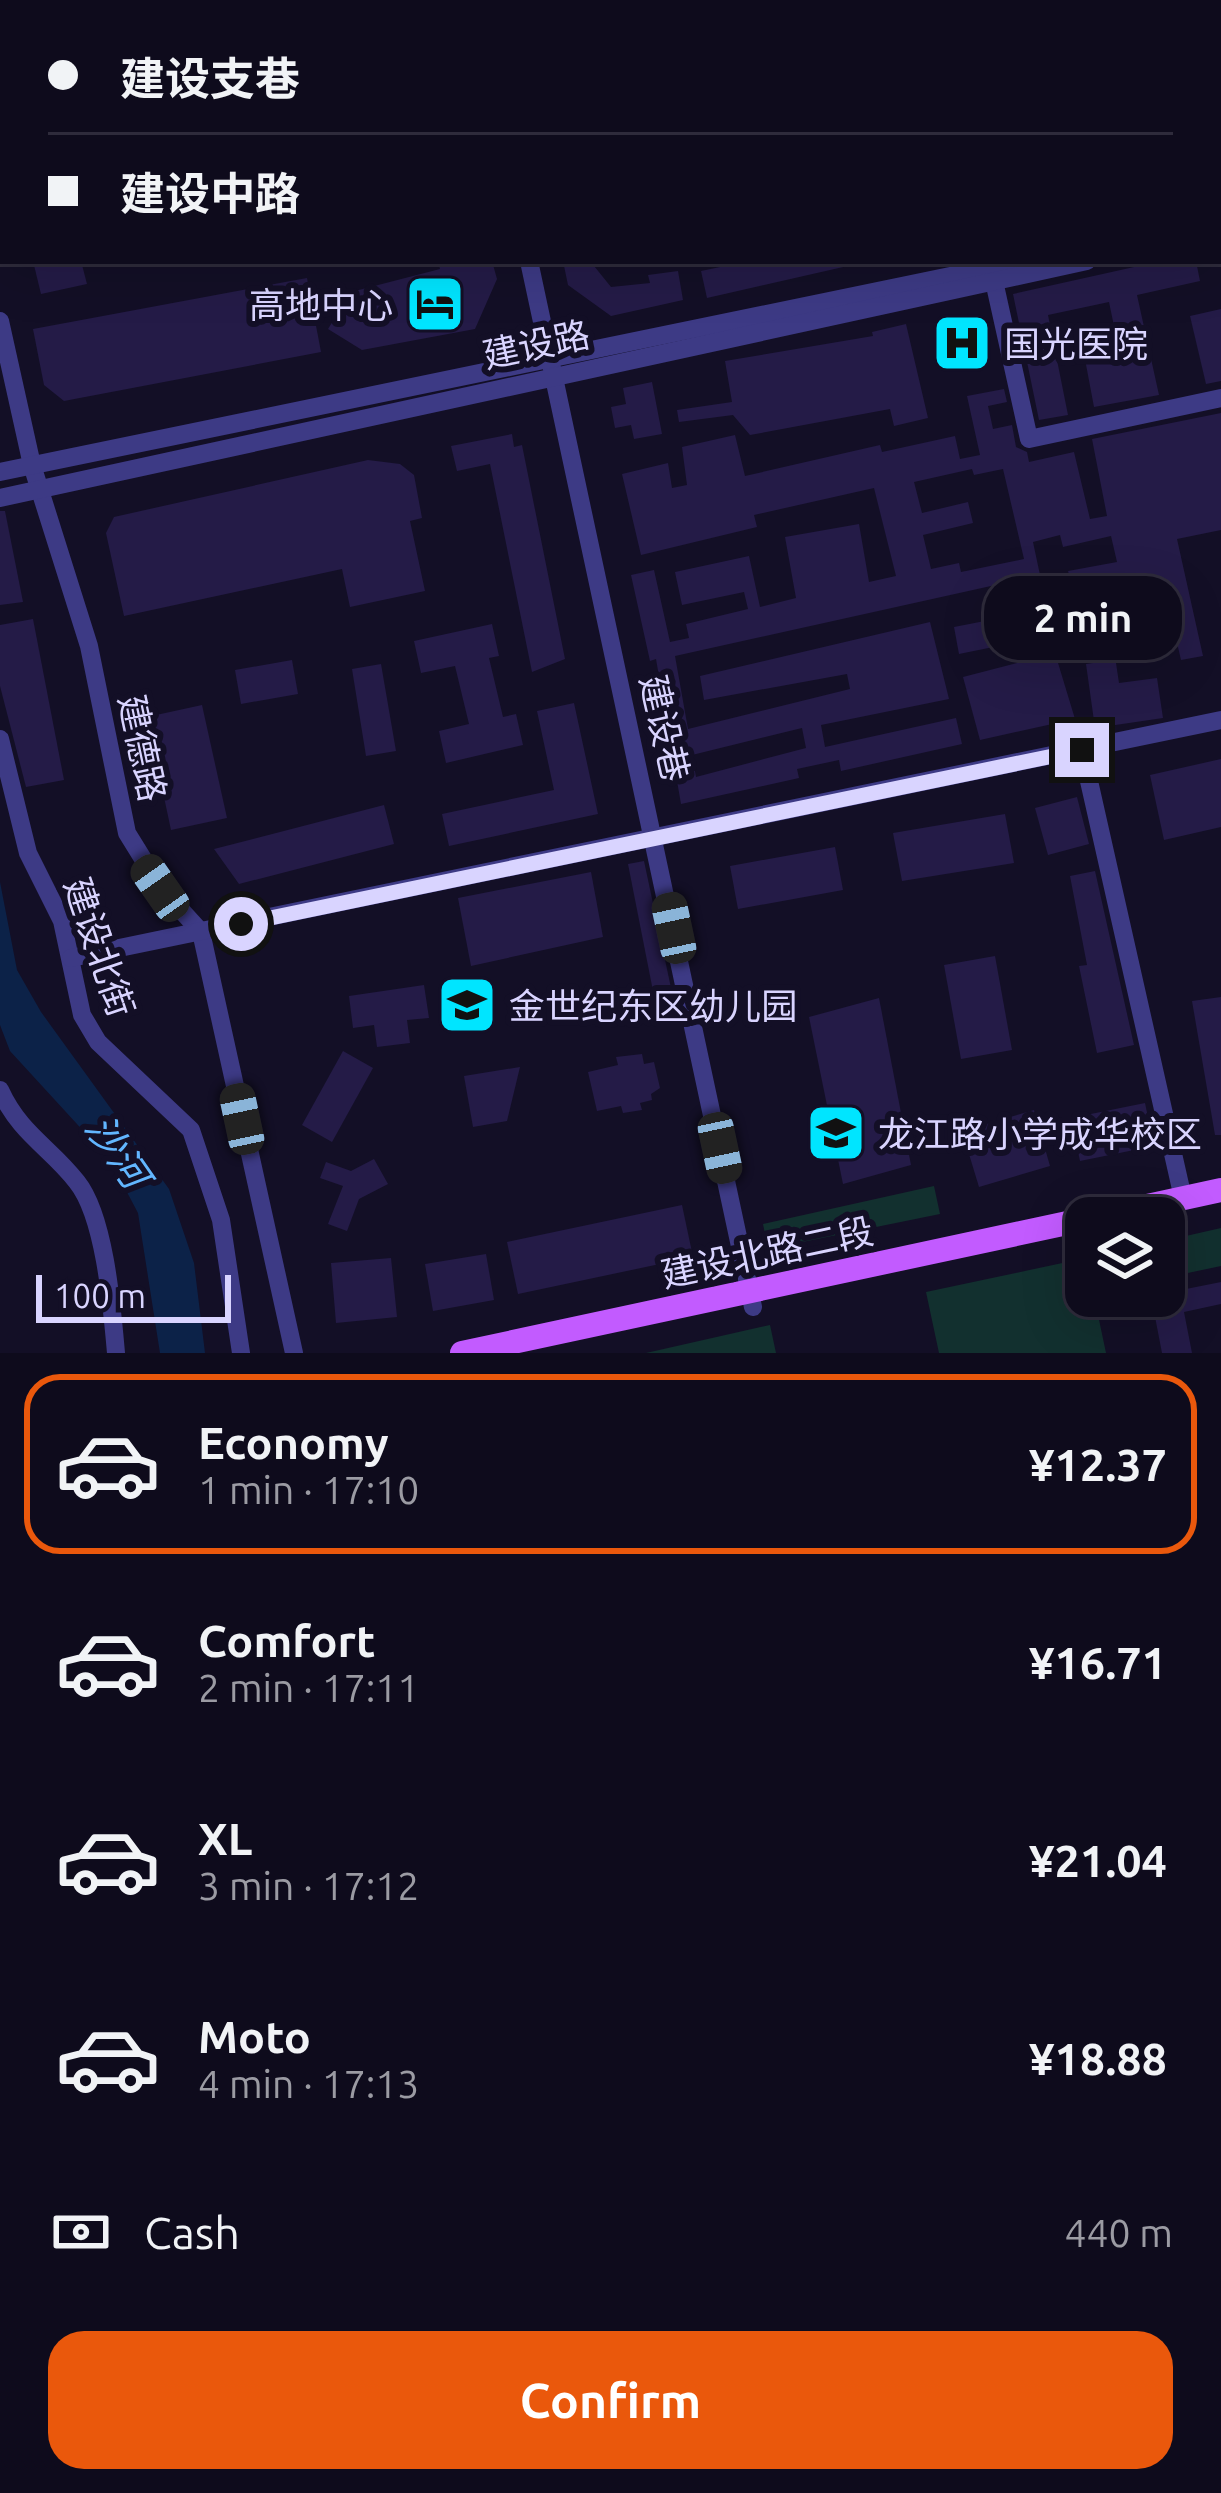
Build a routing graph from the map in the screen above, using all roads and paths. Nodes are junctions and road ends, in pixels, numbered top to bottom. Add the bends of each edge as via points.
1 (531, 264) edge
2 (1009, 264) edge
3 (1073, 264) edge
4 (994, 281) junction
5 (0, 321) edge
6 (550, 366) junction
7 (1221, 398) edge
8 (32, 465) junction
9 (0, 472) edge
10 (40, 489) junction
11 (0, 498) edge
12 (1221, 720) edge
13 (0, 739) edge
14 (1082, 750) junction
15 (656, 841) junction
16 (201, 932) junction
17 (71, 958) junction
18 (0, 1090) edge
19 (1221, 1190) edge
20 (1183, 1197) edge
21 (1185, 1198) edge
22 (1221, 1207) edge
23 (1185, 1215) edge
24 (1065, 1225) edge
25 (1065, 1240) edge
26 (752, 1300) junction
27 (116, 1353) edge
28 (241, 1353) edge
29 (294, 1353) edge
30 (462, 1353) edge
31 (541, 1353) edge

1 - 6 street, 建设巷
2 - 6 street, 建设路
3 - 4 street, 建设路
4 - 6 street, 建设路
4 - 7 street via 1030,439
5 - 8 street, 建德路
6 - 8 street, 建设路
6 - 10 street, 建设路
6 - 15 street, 建设巷
8 - 9 street, 建设路
8 - 10 street, 建德路
10 - 11 street, 建设路
10 - 16 street, 建德路 via 89,646 127,833 160,888
12 - 14 street
13 - 17 street, 建设北街 via 16,816
14 - 15 street
14 - 20 street
15 - 16 street
15 - 26 street, 建设巷
16 - 17 street
16 - 29 street
17 - 28 street, 建设北街 via 77,1000 98,1042 190,1130 221,1220
18 - 27 street via 94,1210
19 - 21 main road, 建设北路二段
22 - 23 main road
24 - 26 main road, 建设北路二段
25 - 26 main road, 建设北路二段
26 - 30 main road, 建设北路二段
26 - 31 main road, 建设北路二段

